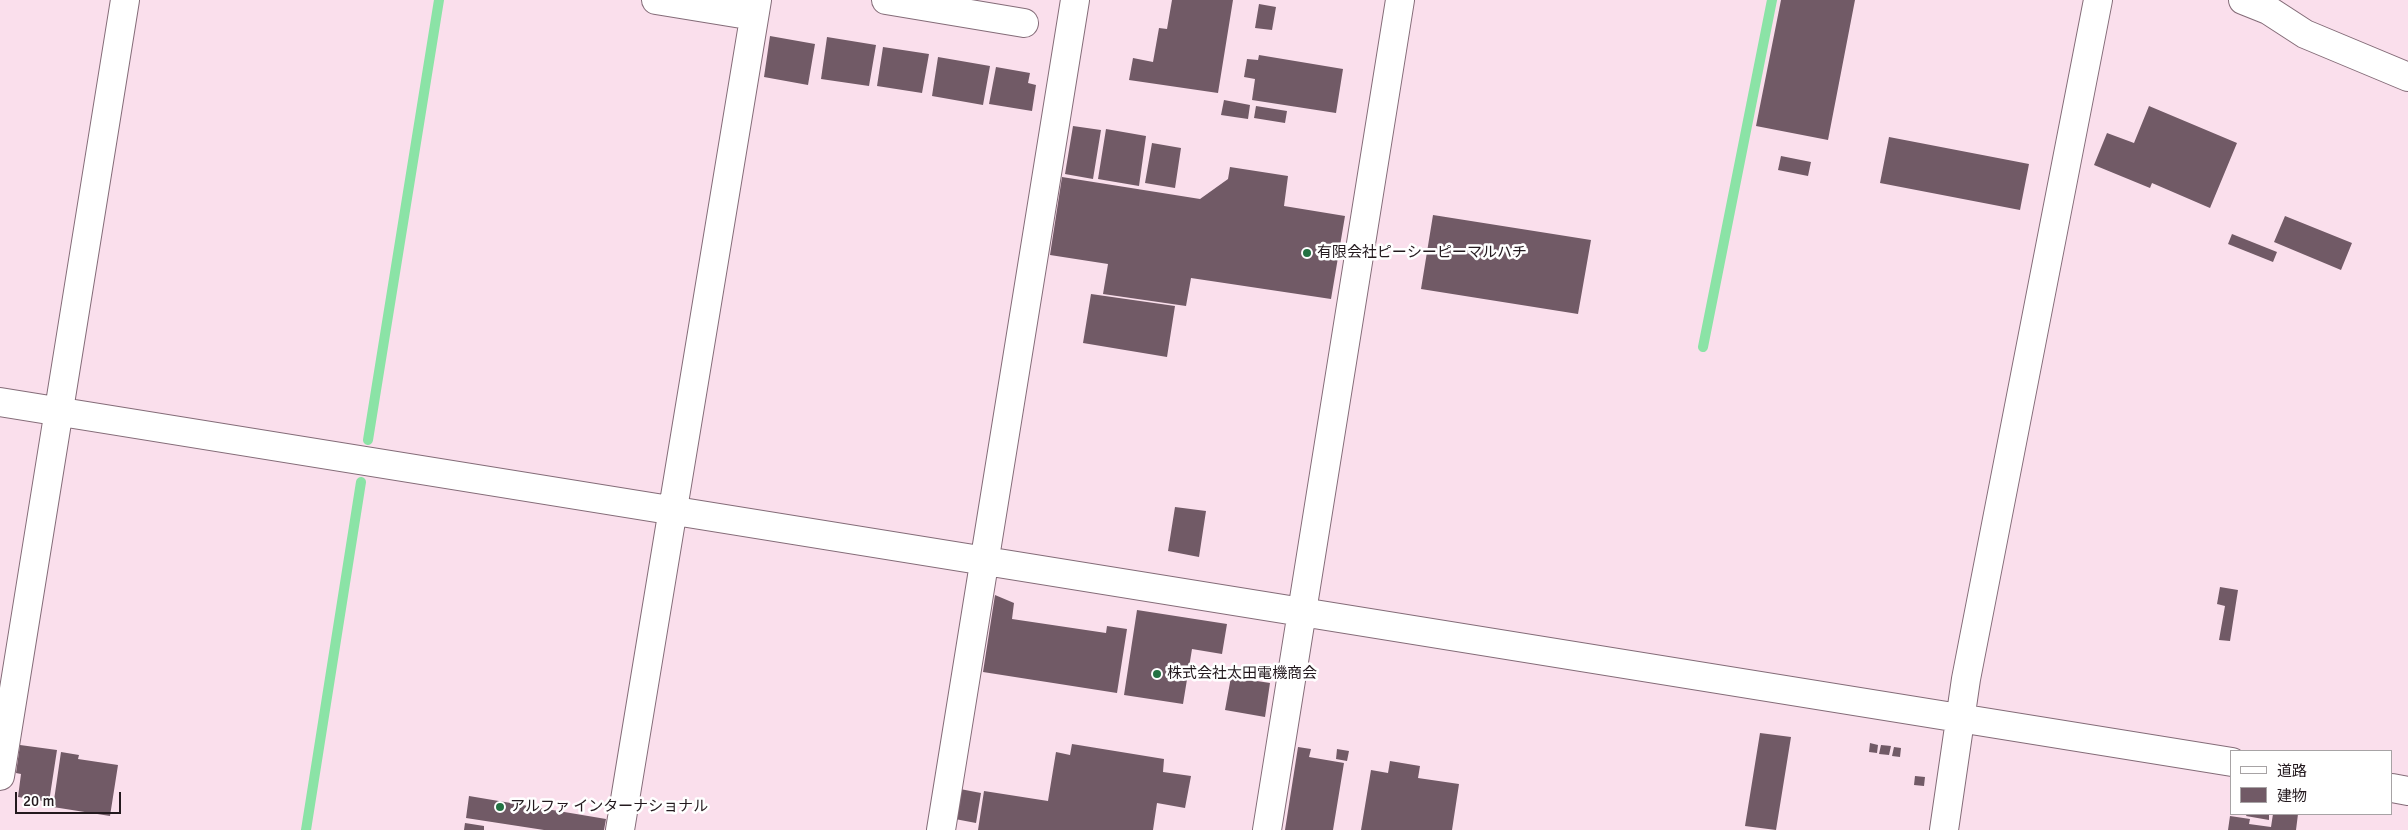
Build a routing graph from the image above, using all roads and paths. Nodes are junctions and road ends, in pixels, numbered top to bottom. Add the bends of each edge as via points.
1 (124, 0) edge
2 (656, 0) edge
3 (886, 0) edge
4 (1075, 0) edge
5 (1400, 0) edge
6 (2098, 0) edge
7 (2243, 0) edge
8 (756, 8) edge
9 (988, 8) edge
10 (1024, 23) dead end
11 (2408, 77) edge
12 (0, 402) edge
13 (58, 412) junction
14 (672, 511) junction
15 (984, 561) junction
16 (1302, 612) junction
17 (1959, 718) junction
18 (2230, 762) edge
19 (0, 776) edge
20 (2393, 788) edge
21 (2408, 791) edge
22 (620, 830) edge
23 (941, 830) edge
24 (1267, 830) edge
25 (1944, 830) edge

1 - 13 street
2 - 8 street
3 - 9 street
4 - 15 street
5 - 16 street
6 - 17 street
7 - 11 street via 2268,10 2305,34
8 - 14 street
9 - 10 street
12 - 13 street
13 - 14 street
13 - 19 street
14 - 15 street
14 - 22 street
15 - 16 street
15 - 23 street
16 - 17 street
16 - 24 street
17 - 18 street
17 - 25 street
20 - 21 street

